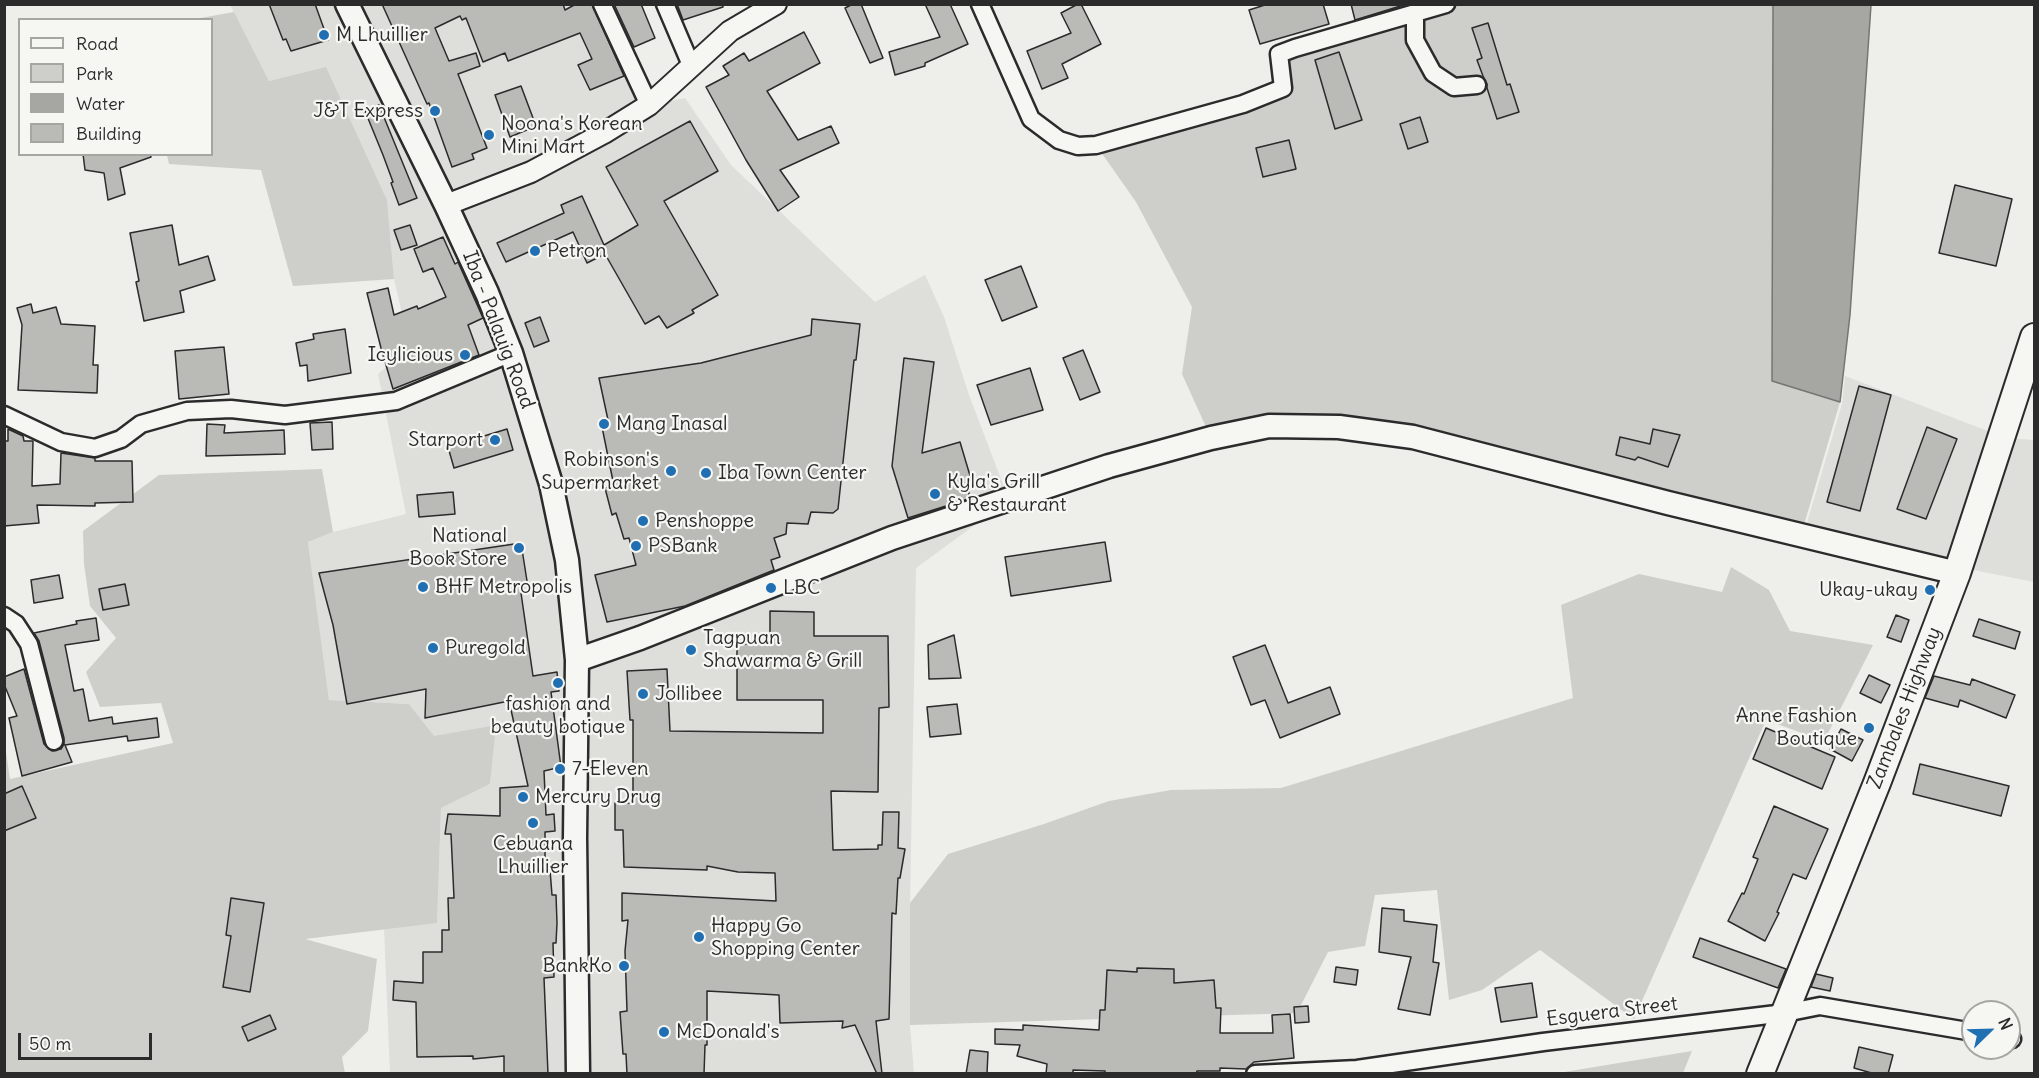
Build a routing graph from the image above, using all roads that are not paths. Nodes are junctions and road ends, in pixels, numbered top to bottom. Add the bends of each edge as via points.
1 (347, 4) edge
2 (602, 4) edge
3 (665, 4) edge
4 (776, 4) edge
5 (980, 4) edge
6 (1446, 4) edge
7 (1414, 14) junction
8 (691, 65) junction
9 (1477, 85) dead end
10 (649, 105) junction
11 (446, 205) junction
12 (2034, 337) edge
13 (511, 353) junction
14 (4, 415) edge
15 (1957, 573) junction
16 (4, 616) edge
17 (578, 660) junction
18 (54, 741) dead end
19 (1785, 1013) junction
20 (1961, 1030) edge
21 (578, 1074) edge
22 (1255, 1074) edge
23 (1760, 1074) edge

1 - 11 main road, Iba - Palauig Road
2 - 10 street
3 - 8 street
4 - 8 street via 730,31
5 - 7 street via 1031,119 1059,140 1078,146 1096,146 1243,104 1283,88 1279,54
6 - 7 street
7 - 9 street via 1415,40 1433,72 1454,87
8 - 10 street
10 - 11 street via 531,172
11 - 13 main road, Iba - Palauig Road
12 - 15 main road, Zambales Highway
13 - 14 street via 396,401 285,415 231,409 187,411 141,424 121,439 95,448 62,442
13 - 17 main road, Iba - Palauig Road via 551,484 567,561
15 - 17 main road via 1413,437 1339,427 1269,426 1109,466 892,538
15 - 19 main road, Zambales Highway
16 - 18 street via 16,624 29,644
17 - 21 main road, Iba - Palauig Road via 574,838
19 - 20 street, Esguera Street via 1820,1006
19 - 22 street, Esguera Street via 1357,1069
19 - 23 main road, Zambales Highway

